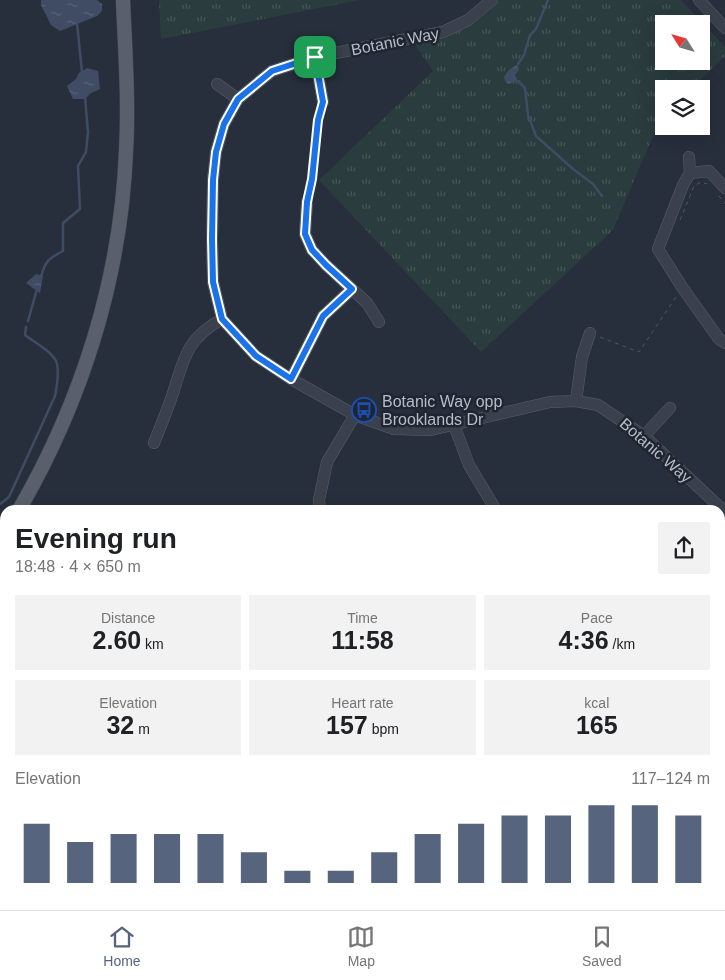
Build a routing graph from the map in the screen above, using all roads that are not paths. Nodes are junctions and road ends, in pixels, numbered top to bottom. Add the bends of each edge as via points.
1 (123, 0) edge
2 (492, 0) edge
3 (699, 0) edge
4 (725, 28) edge
5 (315, 57) junction
6 (217, 84) dead end
7 (238, 99) junction
8 (323, 102) road end
9 (689, 158) dead end
10 (690, 173) junction
11 (720, 190) edge
12 (307, 202) road end
13 (352, 289) junction
14 (222, 319) junction
15 (379, 322) dead end
16 (590, 333) road end
17 (725, 343) edge
18 (291, 379) junction
19 (576, 401) junction
20 (670, 408) dead end
21 (355, 415) junction
22 (454, 425) junction
23 (644, 436) junction
24 (154, 443) dead end
25 (22, 505) edge
26 (320, 505) edge
27 (493, 505) edge
28 (718, 505) edge

1 - 25 main road via 127,124 122,208 114,258 102,314 77,390 51,452
2 - 5 street, Botanic Way via 468,20 443,32
3 - 4 street
5 - 7 street, Botanic Way via 272,71
5 - 8 street
6 - 7 street
7 - 14 street, Botanic Way via 224,124 213,180 213,282
9 - 10 street
10 - 11 street via 709,171
10 - 17 street via 658,249 719,339
12 - 13 street via 305,234 312,250
13 - 15 street via 367,303
13 - 18 street via 323,316
14 - 18 street, Botanic Way via 256,356
14 - 24 street via 209,326 191,345
16 - 19 street via 582,357
18 - 21 street, Botanic Way
19 - 22 street, Botanic Way via 550,402
19 - 23 street, Botanic Way via 598,405
20 - 23 street
21 - 22 street, Botanic Way via 394,429 431,430
21 - 26 street via 327,462
22 - 27 street via 468,465
23 - 28 street, Botanic Way

